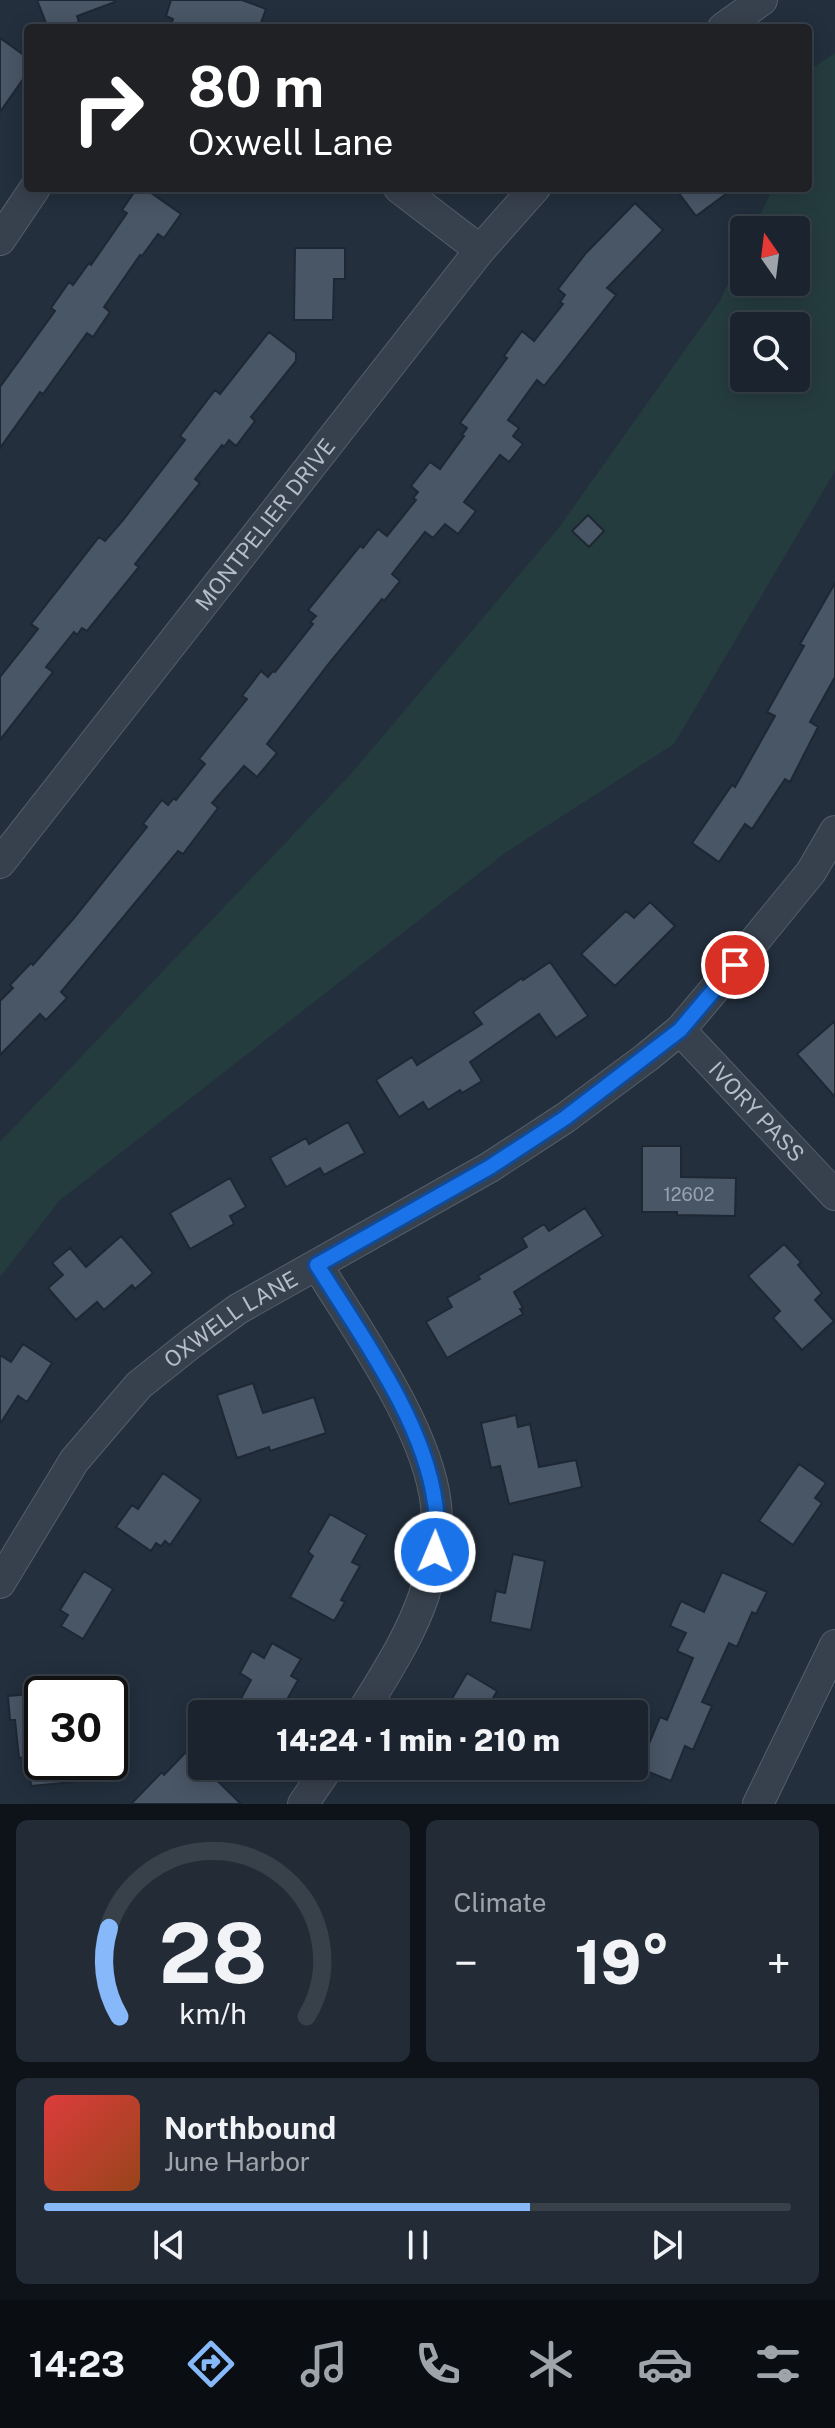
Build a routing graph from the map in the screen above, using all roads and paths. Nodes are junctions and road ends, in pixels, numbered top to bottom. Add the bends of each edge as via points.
1 (762, 0) edge
2 (729, 24) edge
3 (32, 192) edge
4 (404, 192) edge
5 (531, 192) edge
6 (0, 240) edge
7 (480, 250) junction
8 (835, 831) edge
9 (0, 863) edge
10 (680, 1030) junction
11 (835, 1195) edge
12 (317, 1265) junction
13 (0, 1583) edge
14 (835, 1645) edge
15 (369, 1700) edge
16 (319, 1780) edge
17 (303, 1804) edge
18 (758, 1804) edge

1 - 2 street
3 - 6 street
4 - 7 street
5 - 7 street, MONTPELIER DRIVE
7 - 9 street, MONTPELIER DRIVE
8 - 10 street, OXWELL LANE via 811,872
10 - 11 street, IVORY PASS
10 - 12 street, OXWELL LANE via 565,1118 490,1167
12 - 13 street, OXWELL LANE via 238,1309 139,1385 74,1461
12 - 15 street via 413,1431 436,1505 435,1552 423,1597
14 - 18 street
16 - 17 street

